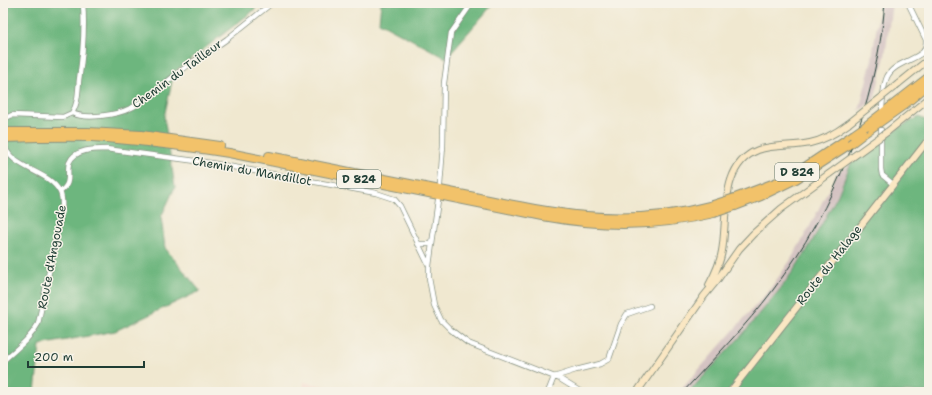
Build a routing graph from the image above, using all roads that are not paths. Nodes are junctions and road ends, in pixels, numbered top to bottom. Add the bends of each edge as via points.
1 (83, 3) edge
2 (272, 3) edge
3 (472, 3) edge
4 (909, 5) dead end
5 (929, 59) edge
6 (929, 72) edge
7 (929, 76) edge
8 (929, 84) edge
9 (929, 89) edge
10 (903, 98) junction
11 (929, 98) edge
12 (882, 108) dead end
13 (72, 113) junction
14 (3, 126) edge
15 (881, 129) junction
16 (3, 132) edge
17 (3, 138) edge
18 (929, 139) edge
19 (3, 142) edge
20 (893, 184) junction
21 (440, 185) dead end
22 (60, 192) junction
23 (438, 200) dead end
24 (735, 202) junction
25 (714, 209) junction
26 (418, 244) junction
27 (432, 244) junction
28 (429, 266) junction
29 (704, 296) junction
30 (650, 306) dead end
31 (3, 361) edge
32 (554, 377) junction
33 (548, 392) edge
34 (581, 392) edge
35 (637, 392) edge
36 (730, 392) edge

1 - 13 street via 83,51 76,104
2 - 13 street, Chemin du Tailleur via 226,40 131,108 119,113 94,116
3 - 21 street via 451,33 444,83
4 - 12 street via 926,40 926,46 923,52 893,70 887,77
5 - 29 main road, bridge via 828,137 809,144 758,150 745,159 733,174 729,187 721,257
6 - 10 highway
7 - 10 highway, D 824
8 - 15 highway, D 824
9 - 15 highway
10 - 24 highway, D 824, bridge via 805,167
11 - 15 main road
13 - 14 street via 63,117 12,115 6,118
15 - 20 street via 882,175
15 - 24 highway, D 824, bridge via 863,134 796,180 761,196
15 - 29 main road, bridge via 829,174 752,234
16 - 25 highway, D 824 via 105,132 189,141 522,206 587,216 624,218
17 - 25 highway, D 824 via 91,137 190,147 584,222 644,224 679,220
18 - 20 main road, Route du Halage
19 - 22 street, Route d'Angouade via 13,159 55,185
20 - 36 main road, Route du Halage
22 - 26 street, Chemin du Mandillot via 69,179 69,163 74,157 89,149 211,163 386,195 400,206
22 - 31 street, Route d'Angouade via 62,210 38,324 26,341
23 - 27 street
24 - 25 highway, D 824, bridge
26 - 27 street
26 - 28 street, Chemin du Mandillot
27 - 28 street
28 - 32 street via 434,305 441,320 451,330 468,344
29 - 35 main road
30 - 32 street via 627,314 609,359
32 - 33 street
32 - 34 street

